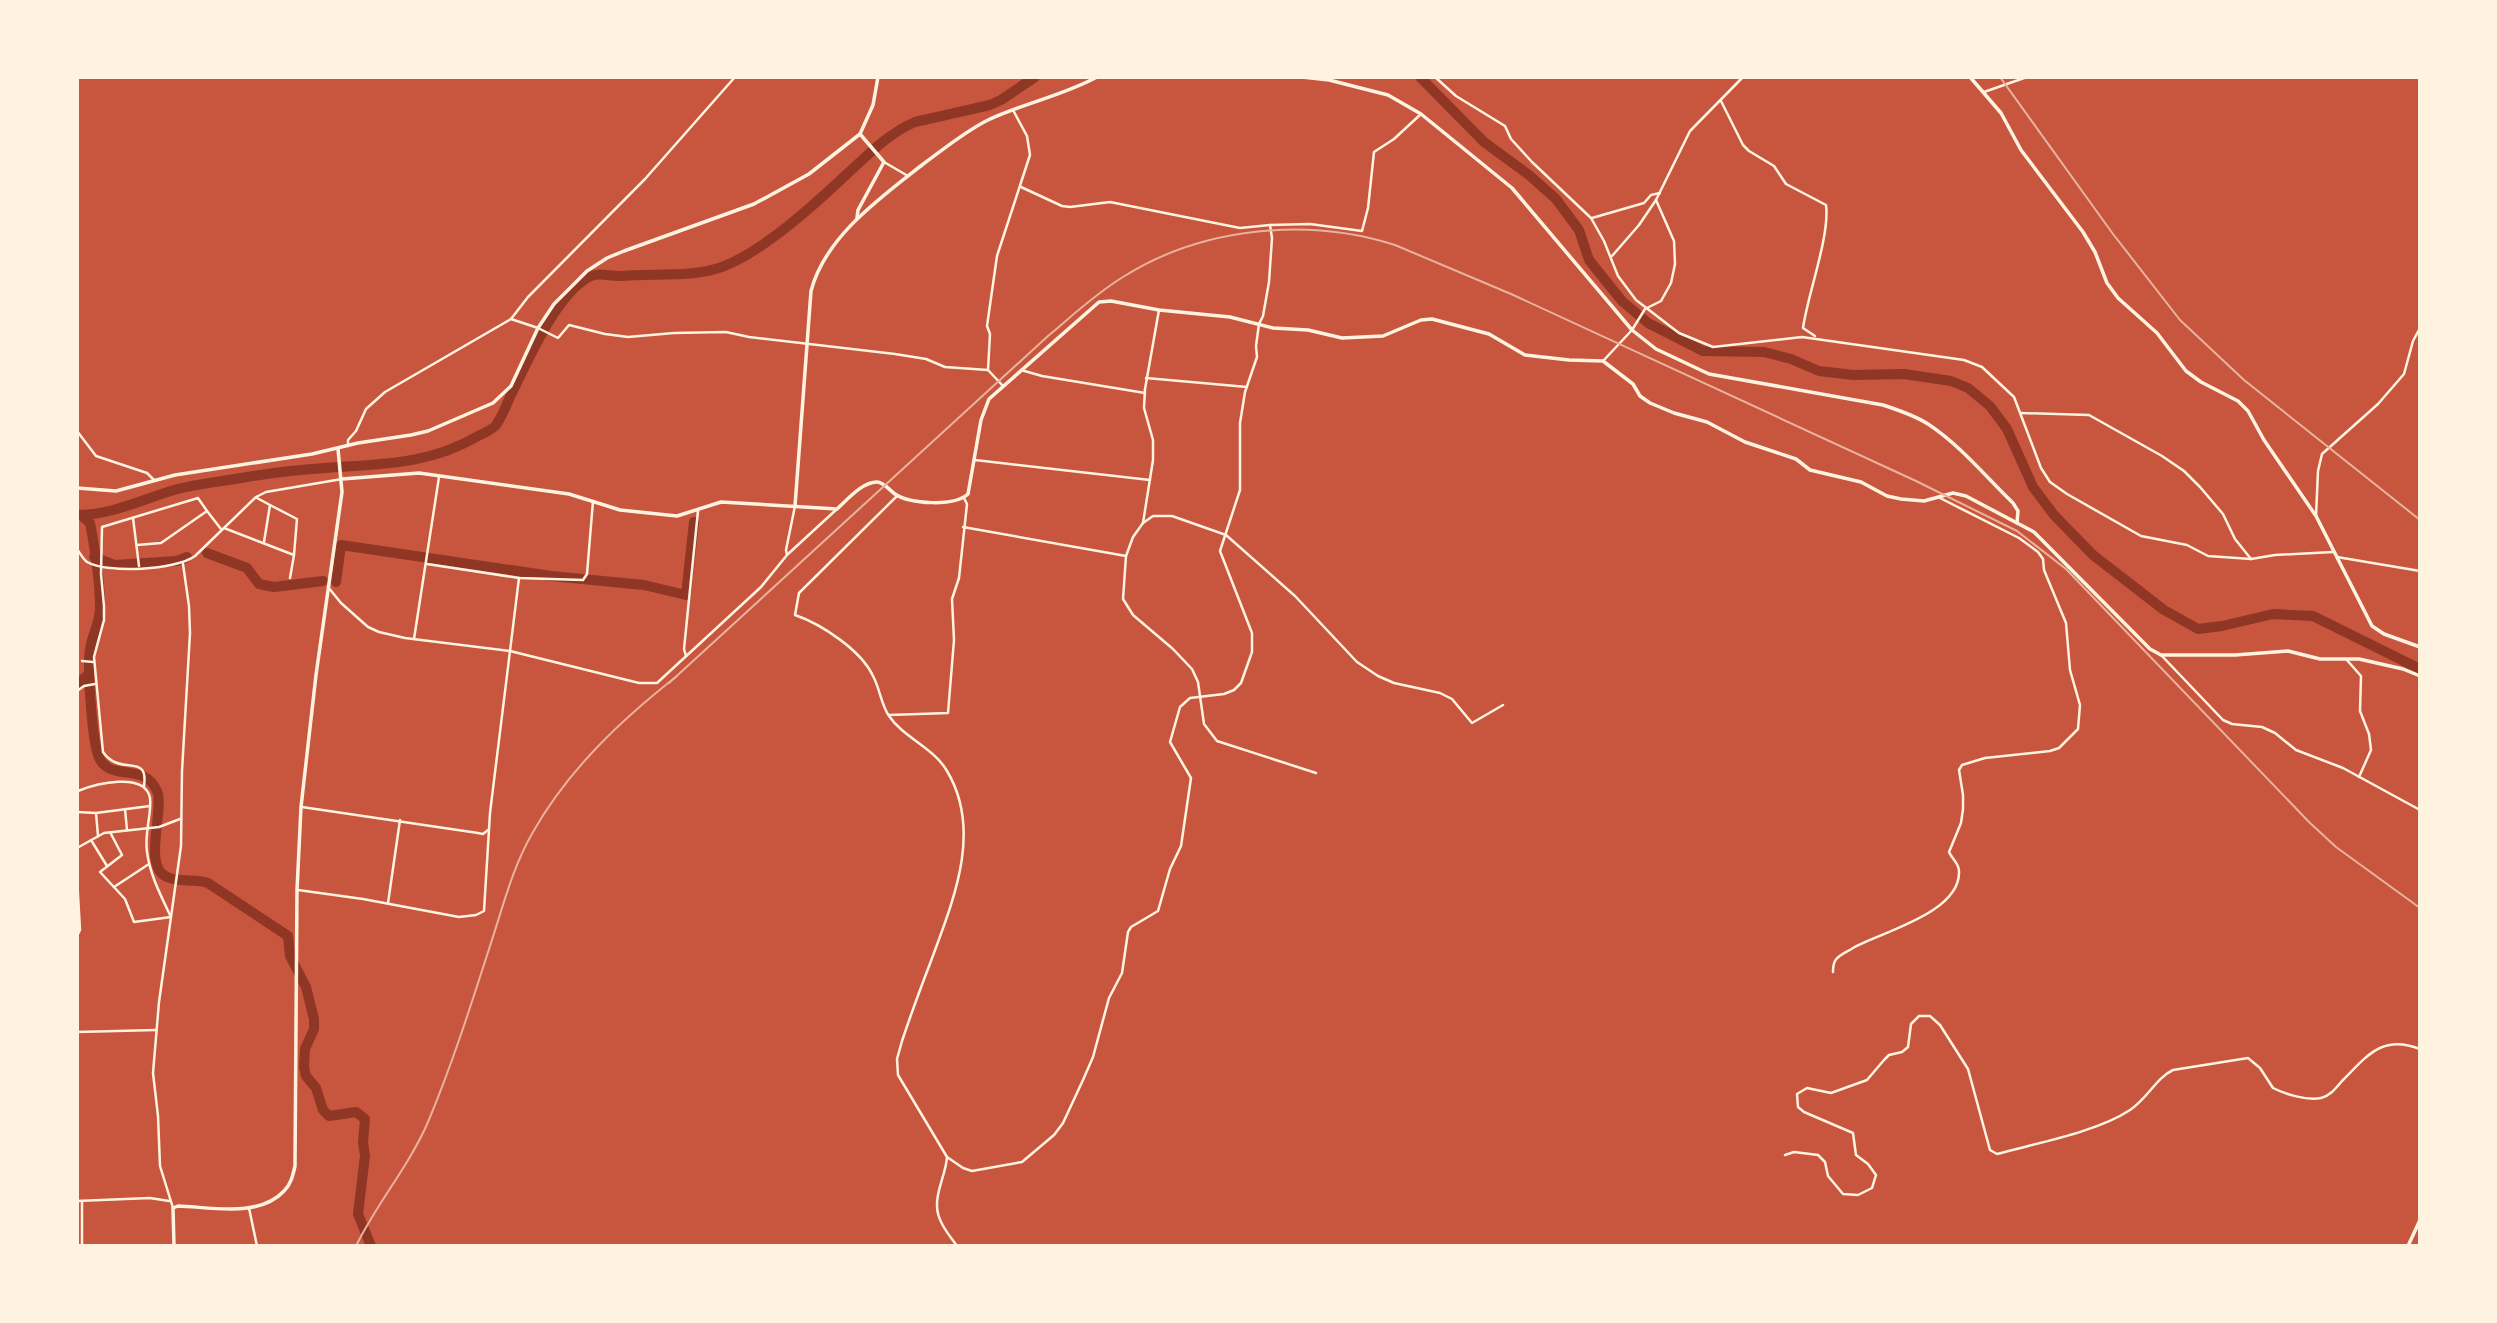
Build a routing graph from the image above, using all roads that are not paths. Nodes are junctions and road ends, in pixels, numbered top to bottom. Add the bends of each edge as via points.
1 (735, 77) edge
2 (878, 77) edge
3 (1097, 77) edge
4 (1302, 77) edge
5 (1435, 77) edge
6 (1743, 77) edge
7 (1970, 77) edge
8 (2027, 77) edge
9 (1984, 92) junction
10 (1721, 101) junction
11 (1013, 110) junction
12 (1421, 114) junction
13 (860, 134) junction
14 (883, 161) junction
15 (909, 176) junction
16 (1021, 187) junction
17 (1660, 193) junction
18 (1656, 200) junction
19 (857, 218) junction
20 (1591, 218) junction
21 (1270, 225) junction
22 (1611, 257) junction
23 (1645, 309) junction
24 (1159, 310) junction
25 (511, 319) junction
26 (1259, 324) junction
27 (538, 328) junction
28 (2420, 328) edge
29 (1632, 330) junction
30 (1817, 338) junction
31 (808, 343) junction
32 (1603, 361) junction
33 (988, 370) junction
34 (1021, 370) junction
35 (1146, 378) junction
36 (1003, 386) junction
37 (1247, 387) junction
38 (1145, 393) junction
39 (2021, 413) junction
40 (77, 431) edge
41 (348, 446) junction
42 (339, 451) junction
43 (975, 460) junction
44 (342, 477) junction
45 (439, 477) junction
46 (154, 480) junction
47 (1150, 480) junction
48 (77, 488) edge
49 (897, 496) junction
50 (256, 498) junction
51 (964, 498) junction
52 (1939, 498) junction
53 (593, 501) junction
54 (270, 505) junction
55 (795, 506) junction
56 (837, 509) junction
57 (207, 510) junction
58 (698, 511) junction
59 (2316, 516) junction
60 (133, 517) junction
61 (1143, 523) junction
62 (2017, 523) junction
63 (963, 527) junction
64 (223, 529) junction
65 (1226, 535) junction
66 (264, 542) junction
67 (137, 545) junction
68 (77, 549) edge
69 (2334, 552) junction
70 (294, 555) junction
71 (787, 555) junction
72 (1126, 556) junction
73 (2337, 557) junction
74 (2251, 559) junction
75 (101, 563) junction
76 (183, 564) junction
77 (427, 564) junction
78 (139, 565) junction
79 (2420, 571) edge
80 (290, 578) dead end
81 (519, 578) junction
82 (328, 587) junction
83 (414, 639) junction
84 (2420, 646) edge
85 (510, 652) junction
86 (686, 656) junction
87 (2161, 656) junction
88 (2346, 659) junction
89 (82, 661) dead end
90 (93, 662) junction
91 (2420, 676) edge
92 (94, 684) junction
93 (77, 691) edge
94 (1200, 696) junction
95 (1503, 705) dead end
96 (889, 715) junction
97 (1315, 773) dead end
98 (2359, 777) junction
99 (77, 781) edge
100 (144, 785) junction
101 (78, 791) edge
102 (150, 806) junction
103 (302, 807) junction
104 (125, 808) junction
105 (2420, 810) edge
106 (78, 812) edge
107 (96, 813) junction
108 (182, 818) junction
109 (400, 820) junction
110 (148, 829) junction
111 (127, 830) junction
112 (488, 830) junction
113 (110, 832) junction
114 (77, 836) edge
115 (98, 836) junction
116 (91, 840) junction
117 (77, 849) edge
118 (149, 864) junction
119 (107, 866) junction
120 (77, 877) edge
121 (114, 887) junction
122 (297, 890) junction
123 (388, 903) junction
124 (171, 917) junction
125 (77, 936) edge
126 (1833, 972) dead end
127 (156, 1030) junction
128 (77, 1032) edge
129 (2420, 1049) edge
130 (1785, 1155) dead end
131 (947, 1157) junction
132 (77, 1201) edge
133 (82, 1201) junction
134 (169, 1201) junction
135 (173, 1208) junction
136 (248, 1208) junction
137 (2420, 1220) edge
138 (82, 1246) edge
139 (174, 1246) edge
140 (257, 1246) edge
141 (957, 1246) edge
142 (2408, 1246) edge

1 - 25 street
2 - 13 main road via 873,105
3 - 11 main road
4 - 12 main road via 1388,95
5 - 20 street via 1456,96 1505,126 1532,162
6 - 10 street
7 - 9 main road
8 - 9 street
9 - 59 main road via 2083,232 2118,298 2157,333 2186,371 2244,406
10 - 17 street via 1690,131
10 - 30 street via 1749,151 1774,166 1786,184 1826,205 1803,328
11 - 15 main road via 966,132
11 - 16 street via 1030,146
12 - 21 street via 1374,152 1362,231 1310,224
12 - 29 main road via 1512,188
13 - 14 main road
13 - 27 main road via 786,188 754,204 607,258 569,287
14 - 15 street
14 - 19 main road
15 - 19 main road
16 - 21 street via 1062,206 1110,202 1229,227
16 - 33 street via 997,256 987,327
17 - 18 street
17 - 20 street via 1644,203
18 - 22 street
18 - 23 street via 1674,241 1675,264 1668,292
19 - 31 main road via 814,281
20 - 22 street
21 - 26 street via 1269,282
22 - 23 street via 1618,276
23 - 29 street
23 - 30 street via 1679,333 1713,347
24 - 26 main road
24 - 34 main road via 1098,302
24 - 35 street
25 - 27 street
25 - 41 street via 384,393 366,409
26 - 32 main road via 1342,338 1383,336 1432,319 1489,334 1525,355
26 - 37 street via 1257,357
27 - 31 street via 558,338 569,325 628,337 726,332
27 - 41 main road via 511,386 493,403 428,431
28 - 59 street via 2404,374 2322,454
29 - 32 street
29 - 62 main road via 1656,349 1709,374 1883,405 1928,424 2013,503
30 - 39 street via 1964,360 1982,367 2006,388
31 - 33 street
31 - 55 main road
32 - 52 main road via 1650,403 1796,459 1810,470 1861,482 1887,496 1924,501
33 - 36 street
34 - 36 main road
34 - 38 street
35 - 37 street
35 - 38 street
36 - 43 main road via 985,407
37 - 65 street via 1240,422 1240,490
38 - 47 street via 1144,408 1153,440
39 - 74 street via 2089,415 2162,456 2200,487
39 - 74 street via 2041,468 2050,482 2067,494 2141,536 2187,545 2208,556
40 - 46 street via 96,456 147,473
41 - 42 main road
42 - 44 main road
42 - 46 main road
43 - 47 street
43 - 51 main road
44 - 45 main road via 407,472
44 - 50 street
44 - 82 main road
45 - 53 main road
45 - 77 street
46 - 48 main road via 116,491
47 - 61 street
49 - 51 main road via 936,503
49 - 56 main road via 875,482
49 - 96 street via 805,586 795,611 827,630 869,668
50 - 54 street
50 - 64 street
51 - 63 street
52 - 62 main road via 1960,493
52 - 126 street via 2019,538 2043,559 2066,623 2080,724 2059,748 1962,765 1961,823 1949,852 1959,874 1950,894 1916,920 1838,957
53 - 58 main road via 659,515
53 - 81 street via 583,580
54 - 66 street
54 - 70 street via 296,519
55 - 56 main road
55 - 58 main road via 721,502
55 - 71 street
56 - 71 street
57 - 60 street via 198,498
57 - 64 street
57 - 67 street via 161,543
58 - 86 street
59 - 69 main road
60 - 67 street
60 - 75 street via 102,527
61 - 65 street via 1166,515
61 - 72 street
62 - 87 main road via 2049,545
63 - 72 street
63 - 96 street via 959,578 952,599 948,713
64 - 66 street
64 - 76 street
65 - 94 street via 1220,551 1252,633 1252,652 1234,690
65 - 95 street via 1295,596 1366,669 1394,683 1452,699 1472,723
66 - 70 street
67 - 78 street
68 - 75 street via 88,562
69 - 73 main road
69 - 74 street
70 - 80 street
71 - 86 street via 761,587
72 - 94 street via 1125,605 1192,669
73 - 79 street
73 - 84 main road via 2372,626
75 - 78 street via 110,569
75 - 90 street via 104,620
76 - 78 street
76 - 108 street via 190,632
77 - 81 street
77 - 83 street
81 - 85 street
82 - 83 street via 368,627
82 - 103 main road
83 - 85 street
85 - 86 street via 639,682 661,681
85 - 112 street
87 - 88 main road via 2288,651 2320,659
87 - 98 street via 2223,720 2262,727 2296,750
88 - 91 main road
88 - 98 street via 2361,676 2360,711 2371,750
89 - 90 street
90 - 92 street
92 - 93 street
92 - 100 street via 103,752 117,765 139,767 146,773
94 - 97 street via 1205,724 1217,741
94 - 131 street via 1180,707 1170,736 1171,747 1191,778 1181,846 1158,911 1128,932 1122,973 1109,998 1093,1057 1063,1123 1022,1162 972,1171
96 - 131 street via 945,767 962,808 959,881 897,1059 901,1083
98 - 105 street
99 - 101 street
100 - 101 street via 129,781
100 - 102 street
101 - 106 street
102 - 104 street
102 - 110 street
103 - 109 street
103 - 122 main road
104 - 107 street
104 - 111 street
106 - 107 street
106 - 114 street
107 - 115 street
108 - 110 street
108 - 124 street
109 - 112 street via 483,834
109 - 123 street
110 - 111 street
110 - 118 street
111 - 113 street
112 - 123 street via 484,911 459,917
113 - 115 street
113 - 119 street via 122,855
114 - 117 street
115 - 116 street
116 - 117 street
116 - 119 street
118 - 121 street
118 - 124 street
119 - 121 street via 100,872
120 - 125 street
121 - 124 street via 125,899 134,922
122 - 123 street
122 - 136 main road via 295,1166 284,1191
124 - 127 street
127 - 128 street
127 - 134 street via 153,1073 158,1148
129 - 130 street via 2405,1043 2384,1045 2329,1095 2312,1099 2273,1088 2248,1058 2173,1070 2128,1112 2090,1128 1997,1154 1990,1150 1968,1069 1940,1025 1930,1016 1919,1016 1911,1024 1908,1047 1884,1059 1867,1080 1831,1093 1807,1088 1797,1094 1798,1107 1804,1112 1853,1133 1856,1155 1876,1175 1872,1188 1858,1195 1843,1194 1818,1155
131 - 141 street via 936,1208
132 - 133 street
133 - 134 street
133 - 138 street
134 - 135 street
135 - 136 main road
135 - 139 main road
136 - 140 street
137 - 142 main road

